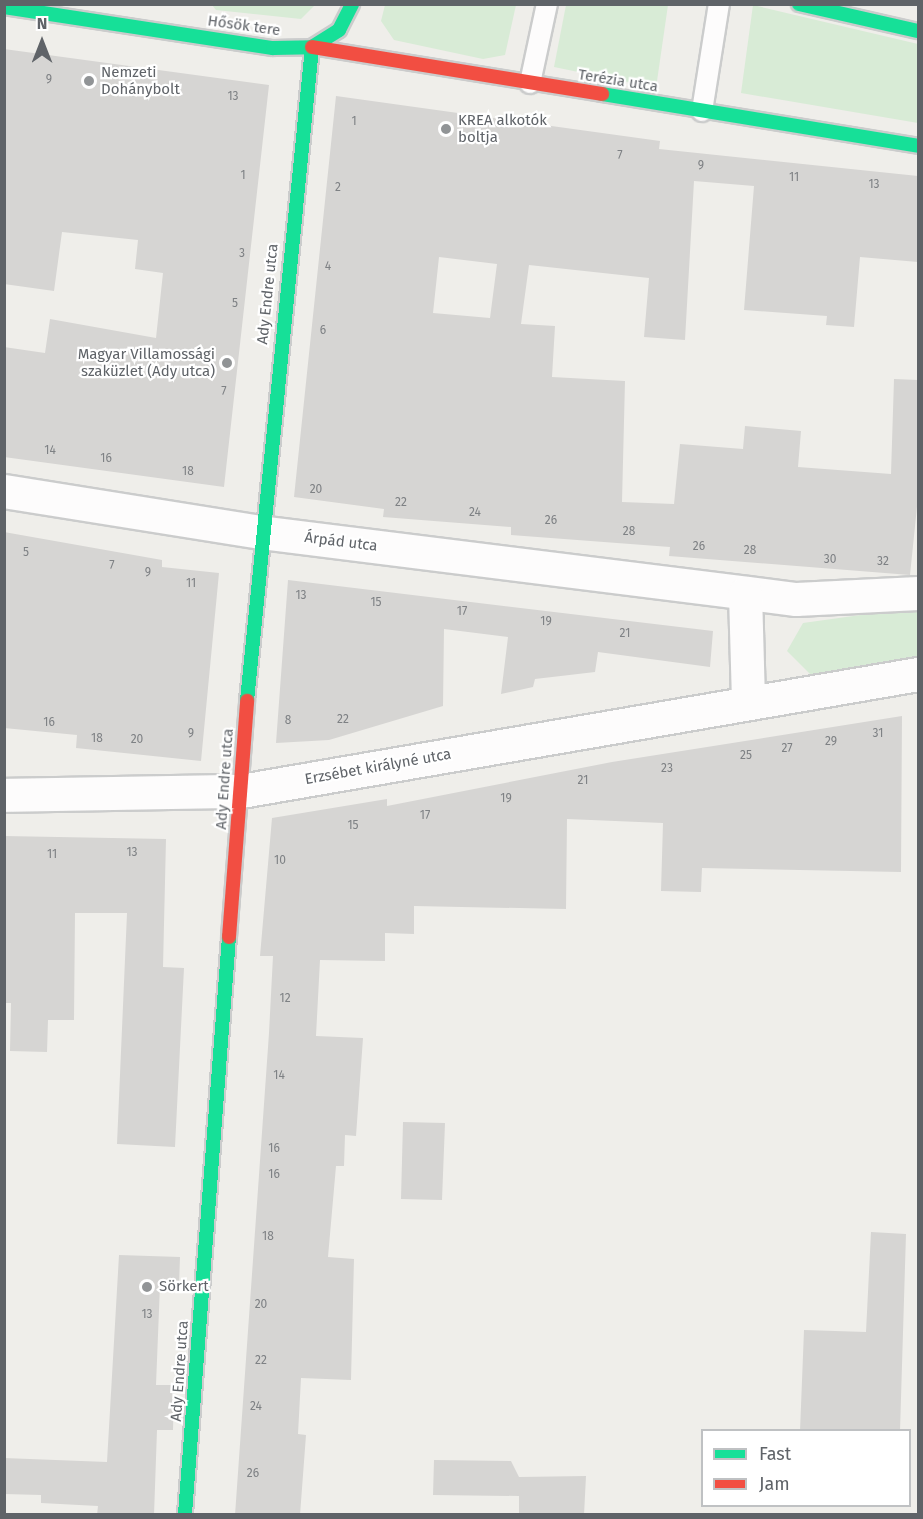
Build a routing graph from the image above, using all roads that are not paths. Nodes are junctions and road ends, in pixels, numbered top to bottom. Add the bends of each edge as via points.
1 (352, 4) edge
2 (547, 4) edge
3 (719, 4) edge
4 (799, 4) edge
5 (4, 7) edge
6 (918, 31) edge
7 (312, 47) junction
8 (530, 83) junction
9 (702, 111) junction
10 (918, 146) edge
11 (4, 491) edge
12 (260, 532) junction
13 (745, 593) junction
14 (918, 593) edge
15 (918, 674) edge
16 (748, 702) junction
17 (241, 791) junction
18 (4, 795) edge
19 (185, 1515) edge

1 - 7 street via 339,30
2 - 8 lane
3 - 9 lane
4 - 6 street
5 - 7 street, Hősök tere via 273,48
7 - 8 street, Terézia utca
7 - 12 street, Ady Endre utca
8 - 9 street, Terézia utca
9 - 10 street, Terézia utca
11 - 12 street, Árpád utca
12 - 13 street, Árpád utca
12 - 17 street, Ady Endre utca
13 - 14 street via 796,599
13 - 16 street
15 - 16 street, Erzsébet királyné utca
16 - 17 street, Erzsébet királyné utca
17 - 18 street, Erzsébet királyné utca
17 - 19 street, Ady Endre utca

